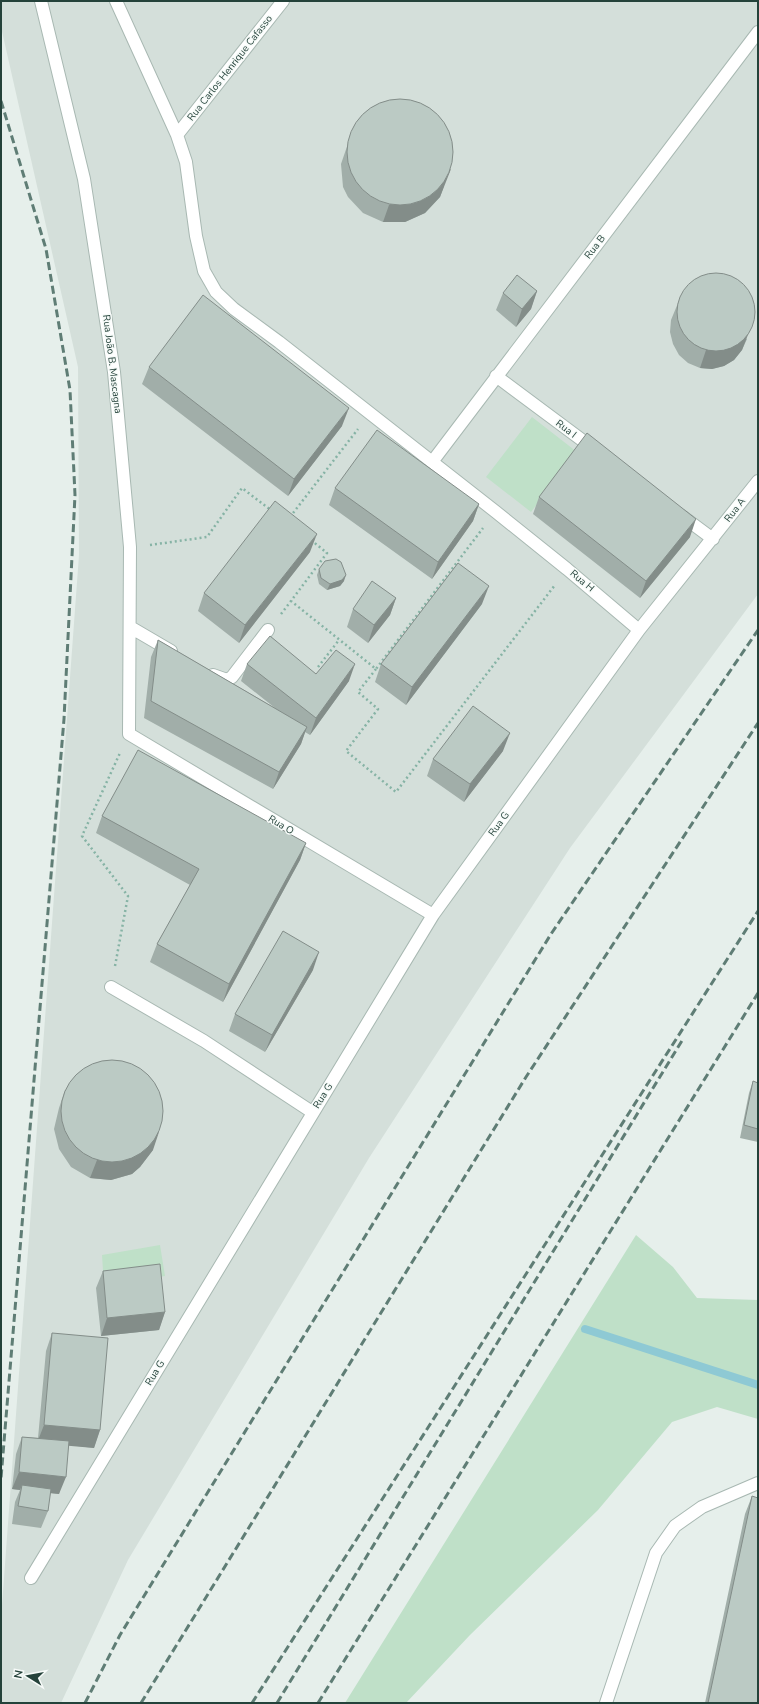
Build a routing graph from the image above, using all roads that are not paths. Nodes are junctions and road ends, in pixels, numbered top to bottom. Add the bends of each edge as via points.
1 (41, 1) edge
2 (116, 1) edge
3 (283, 1) edge
4 (758, 32) edge
5 (177, 135) junction
6 (496, 376) junction
7 (605, 458) edge
8 (432, 462) junction
9 (758, 481) edge
10 (675, 510) edge
11 (713, 539) junction
12 (130, 627) junction
13 (268, 630) dead end
14 (639, 630) junction
15 (178, 655) edge
16 (206, 671) edge
17 (129, 734) joint
18 (433, 915) junction
19 (111, 987) road end
20 (312, 1112) junction
21 (758, 1482) edge
22 (31, 1578) dead end
23 (606, 1703) edge

1 - 12 lane, Rua João B. Mascagna via 84,179 114,372 130,547
2 - 5 lane, Rua H
3 - 5 lane, Rua Carlos Henrique Cafasso
4 - 6 lane, Rua B
5 - 8 lane, Rua H via 186,162 196,236 204,271 216,292 234,309
6 - 7 lane, Rua I
6 - 8 lane, Rua B
8 - 14 lane, Rua H
9 - 11 lane, Rua A
10 - 11 lane
11 - 14 lane
12 - 15 lane
12 - 17 lane, Rua João B. Mascagna
13 - 16 lane via 232,678 219,679
14 - 18 lane, Rua G
17 - 18 lane, Rua O
18 - 20 lane, Rua G
19 - 20 lane via 197,1037
20 - 22 lane, Rua G
21 - 23 lane via 702,1507 675,1526 656,1553

